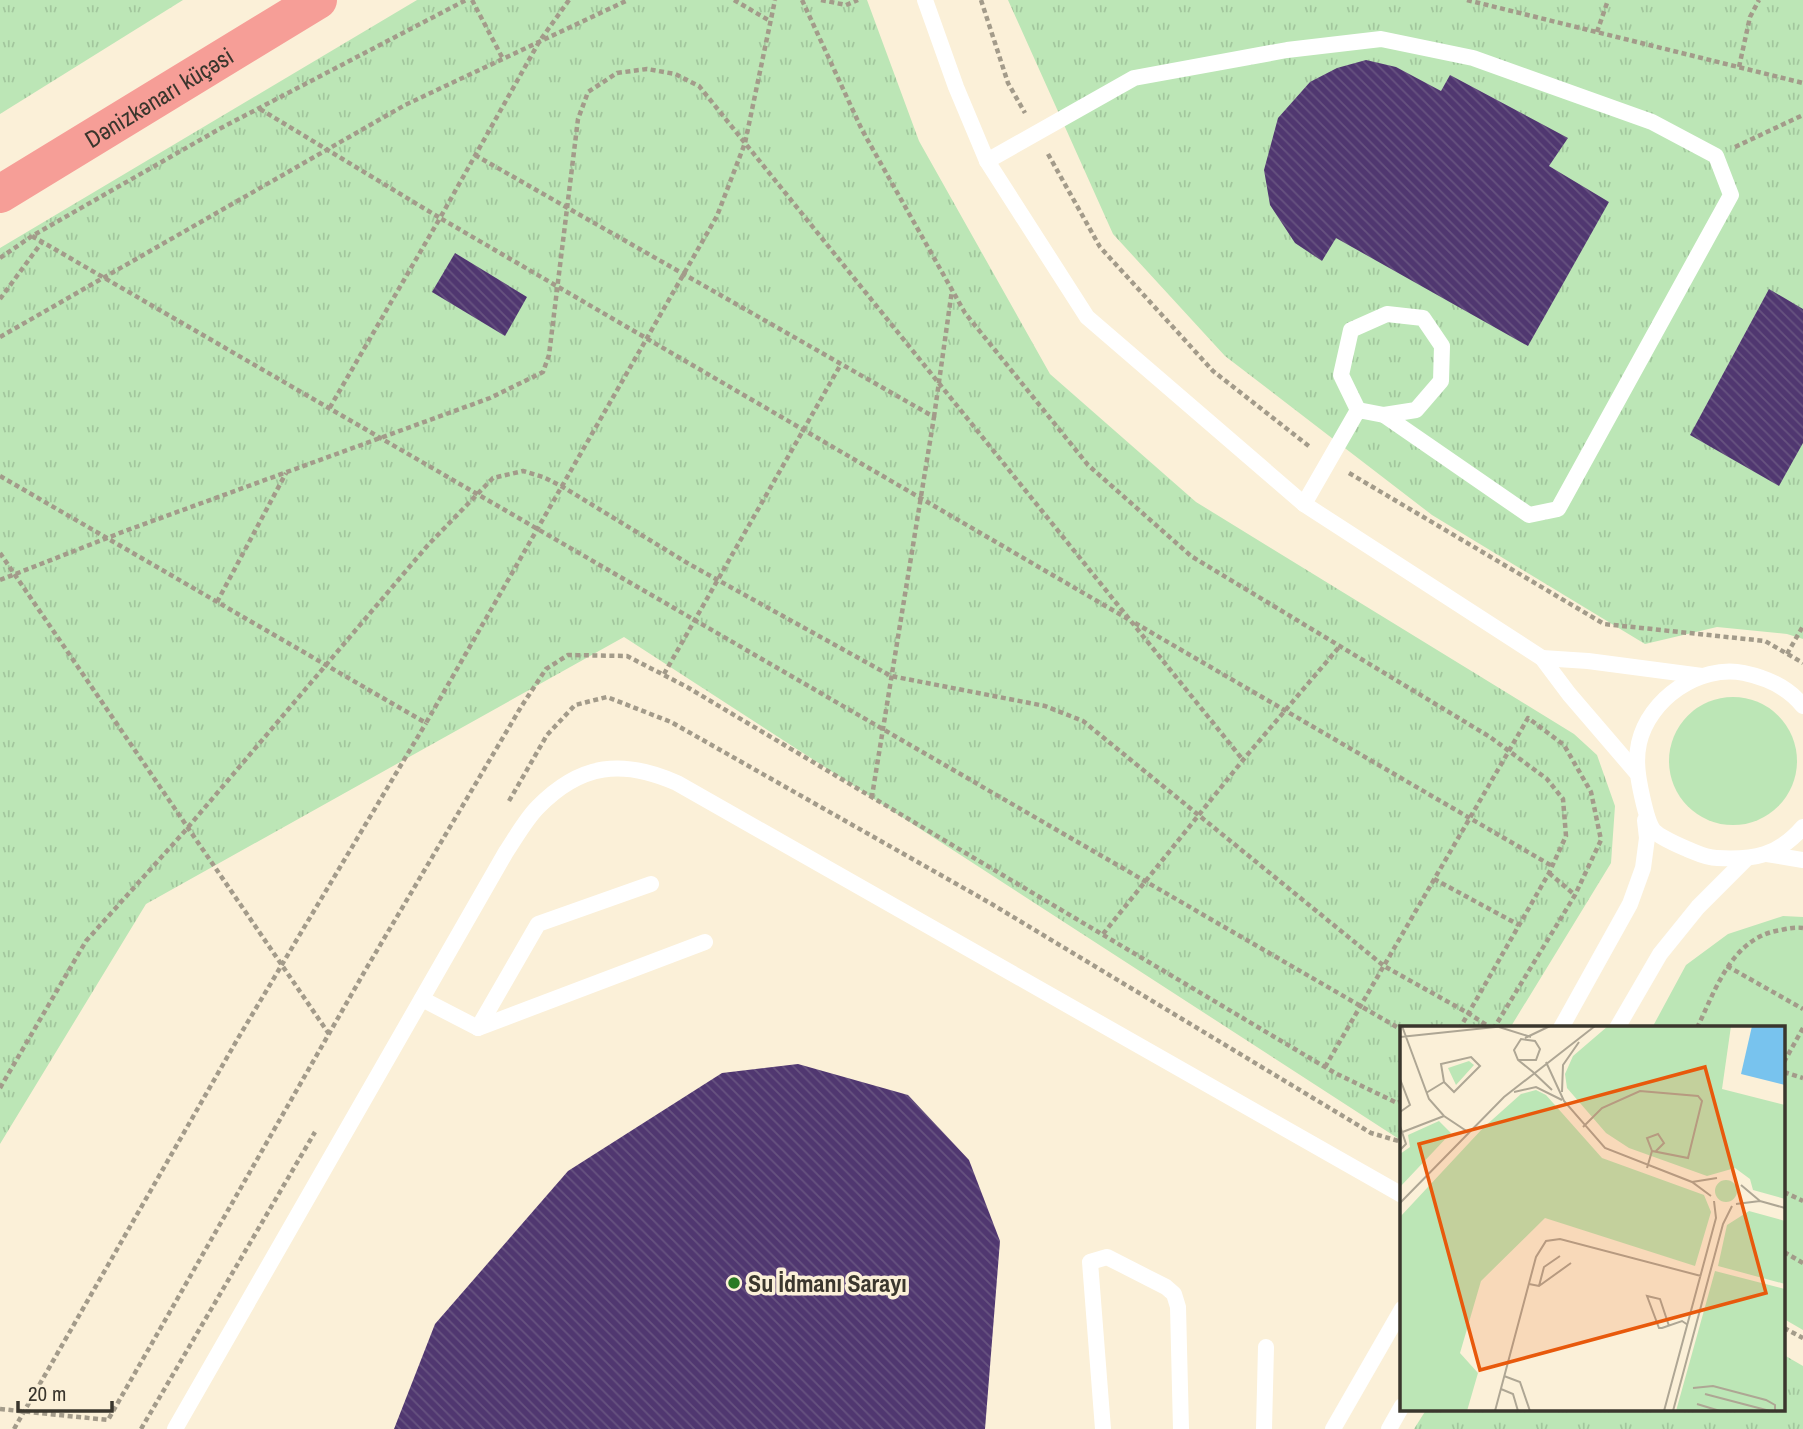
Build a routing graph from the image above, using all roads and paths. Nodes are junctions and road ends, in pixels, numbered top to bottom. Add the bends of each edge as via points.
1 (469, 0) edge
2 (569, 0) edge
3 (628, 0) edge
4 (734, 0) edge
5 (775, 0) edge
6 (802, 0) edge
7 (821, 0) edge
8 (858, 0) edge
9 (925, 0) edge
10 (1467, 0) edge
11 (1608, 0) edge
12 (1759, 0) edge
13 (307, 2) edge
14 (845, 2) edge
15 (770, 21) junction
16 (1597, 32) junction
17 (538, 42) junction
18 (502, 59) junction
19 (1739, 67) junction
20 (1803, 83) edge
21 (259, 108) junction
22 (1803, 115) edge
23 (745, 143) junction
24 (327, 149) junction
25 (475, 155) junction
26 (1716, 156) junction
27 (987, 161) junction
28 (0, 194) edge
29 (567, 207) junction
30 (440, 218) junction
31 (32, 236) junction
32 (42, 242) junction
33 (0, 258) edge
34 (684, 274) junction
35 (104, 278) junction
36 (557, 286) junction
37 (953, 290) junction
38 (0, 299) edge
39 (0, 337) edge
40 (647, 338) junction
41 (841, 364) junction
42 (939, 383) junction
43 (329, 409) junction
44 (1358, 410) junction
45 (1384, 415) junction
46 (933, 417) junction
47 (803, 429) junction
48 (380, 438) junction
49 (286, 472) junction
50 (0, 476) edge
51 (563, 487) junction
52 (477, 494) junction
53 (921, 498) junction
54 (1304, 504) junction
55 (539, 530) junction
56 (107, 538) junction
57 (0, 552) edge
58 (15, 574) junction
59 (718, 579) junction
60 (0, 580) edge
61 (217, 602) junction
62 (695, 620) junction
63 (1130, 620) junction
64 (1803, 626) edge
65 (1340, 646) junction
66 (1787, 654) dead end
67 (1542, 658) junction
68 (326, 665) junction
69 (664, 674) dead end
70 (891, 676) junction
71 (1702, 676) junction
72 (1803, 706) edge
73 (1285, 710) junction
74 (426, 723) junction
75 (883, 729) junction
76 (1509, 750) junction
77 (1243, 760) junction
78 (1636, 772) junction
79 (872, 796) dead end
80 (1643, 802) junction
81 (506, 806) dead end
82 (1199, 815) junction
83 (1470, 818) junction
84 (188, 827) junction
85 (1803, 827) edge
86 (1767, 854) junction
87 (1746, 859) junction
88 (1803, 860) edge
89 (1552, 866) junction
90 (1549, 873) junction
91 (1434, 879) junction
92 (1145, 881) junction
93 (652, 884) dead end
94 (1575, 895) junction
95 (1519, 925) junction
96 (1803, 928) edge
97 (1103, 934) dead end
98 (705, 942) dead end
99 (282, 965) junction
100 (1384, 966) junction
101 (1727, 966) junction
102 (422, 999) junction
103 (1361, 1006) junction
104 (1803, 1009) edge
105 (1468, 1013) junction
106 (1461, 1026) edge
107 (1489, 1026) edge
108 (1493, 1026) edge
109 (1562, 1026) edge
110 (1618, 1026) edge
111 (1698, 1026) edge
112 (478, 1028) junction
113 (1803, 1028) edge
114 (1400, 1029) edge
115 (329, 1034) dead end
116 (1786, 1058) edge
117 (1325, 1067) dead end
118 (1786, 1073) edge
119 (1803, 1078) edge
120 (0, 1088) edge
121 (320, 1122) dead end
122 (1400, 1141) edge
123 (1786, 1193) edge
124 (1400, 1194) edge
125 (1803, 1201) edge
126 (1786, 1253) edge
127 (1803, 1263) edge
128 (1400, 1312) edge
129 (1786, 1329) edge
130 (1803, 1338) edge
131 (1266, 1347) dead end
132 (1400, 1410) edge
133 (108, 1420) dead end
134 (14, 1429) edge
135 (103, 1429) edge
136 (141, 1429) edge
137 (175, 1429) edge
138 (1103, 1429) edge
139 (1181, 1429) edge
140 (1264, 1429) edge
141 (1333, 1429) edge
142 (1389, 1429) edge

1 - 18 path
1 - 21 path
2 - 17 path
3 - 17 path
4 - 15 path
5 - 15 path
6 - 37 path via 862,130
7 - 14 path
8 - 14 path
9 - 27 lane
10 - 16 path
11 - 16 path
12 - 19 path
13 - 28 highway, Dənizkənarı küçəsi
15 - 23 path
16 - 19 path
17 - 18 path
17 - 25 path
18 - 24 path via 405,104
19 - 20 path
21 - 24 path
21 - 31 path
22 - 26 path
23 - 29 path via 699,86 675,74 647,69 617,73 588,92 578,119
23 - 34 path via 717,216
23 - 42 path
24 - 30 path
24 - 35 path
25 - 29 path
25 - 30 path
26 - 27 lane via 1652,122 1473,58 1381,39 1287,50 1134,78
26 - 45 lane via 1731,195 1558,509 1529,515
27 - 54 lane via 1087,317
29 - 34 path
29 - 36 path
30 - 36 path
30 - 43 path
31 - 32 path
31 - 33 path
32 - 35 path
32 - 38 path
34 - 40 path
34 - 41 path
35 - 39 path
35 - 43 path
36 - 40 path
36 - 48 path via 549,355 542,372 490,398
37 - 42 path
37 - 65 path via 965,313 1088,465 1191,555
40 - 47 path
40 - 51 path
41 - 46 path
41 - 47 path
42 - 46 path
42 - 63 path
43 - 48 path
44 - 45 lane
44 - 45 lane via 1341,375 1352,330 1387,314 1423,318 1442,346 1441,380 1416,410
44 - 54 lane
46 - 53 path
47 - 53 path
47 - 59 path
48 - 49 path
48 - 52 path
49 - 56 path
49 - 61 path
50 - 56 path
51 - 52 path via 523,471 493,478
51 - 55 path
51 - 59 path
52 - 55 path
52 - 68 path
53 - 63 path
53 - 70 path
54 - 67 lane
55 - 62 path
55 - 74 path
56 - 58 path
56 - 61 path
57 - 58 path
58 - 60 path
58 - 84 path
59 - 62 path
59 - 70 path
61 - 68 path
62 - 69 path
62 - 75 path
63 - 73 path
63 - 77 path
64 - 66 path
65 - 73 path
65 - 76 path
67 - 71 lane
67 - 78 lane
68 - 74 path
68 - 84 path
70 - 75 path
70 - 82 path via 1045,706 1083,721
71 - 72 lane via 1734,671 1767,678
71 - 78 lane via 1673,691 1650,716 1639,743
73 - 77 path
73 - 83 path
74 - 99 path
75 - 79 path
75 - 92 path
76 - 83 path
76 - 89 path via 1547,779 1563,799 1566,836
76 - 94 path via 1528,718 1564,745 1591,792 1601,840
77 - 82 path
78 - 80 lane
80 - 87 lane via 1654,831 1681,846 1708,858
80 - 109 lane via 1647,838 1639,880
81 - 122 path via 547,735 575,705 607,698 671,722 990,902 1371,1133
82 - 92 path
82 - 100 path
83 - 89 path
83 - 91 path
84 - 99 path
84 - 120 path via 86,941
85 - 86 lane
86 - 87 lane
86 - 88 lane
87 - 110 lane via 1660,954
89 - 90 path
90 - 94 path
90 - 95 path
91 - 95 path
91 - 100 path
92 - 97 path
92 - 103 path
93 - 112 lane via 538,924
94 - 108 path
95 - 105 path
96 - 101 path via 1767,932 1741,949
98 - 112 lane
99 - 115 path
99 - 134 path
100 - 103 path
100 - 105 path
101 - 104 path
101 - 111 path
102 - 112 lane
102 - 124 lane via 536,808 563,785 592,772 618,767 652,772
102 - 137 lane
103 - 114 path
103 - 117 path
105 - 106 path
105 - 107 path
113 - 116 path
118 - 119 path
121 - 136 path
123 - 125 path
126 - 127 path
128 - 141 lane
129 - 130 path
131 - 140 lane
132 - 142 lane
133 - 135 path
138 - 139 lane via 1090,1262 1107,1257 1174,1294

